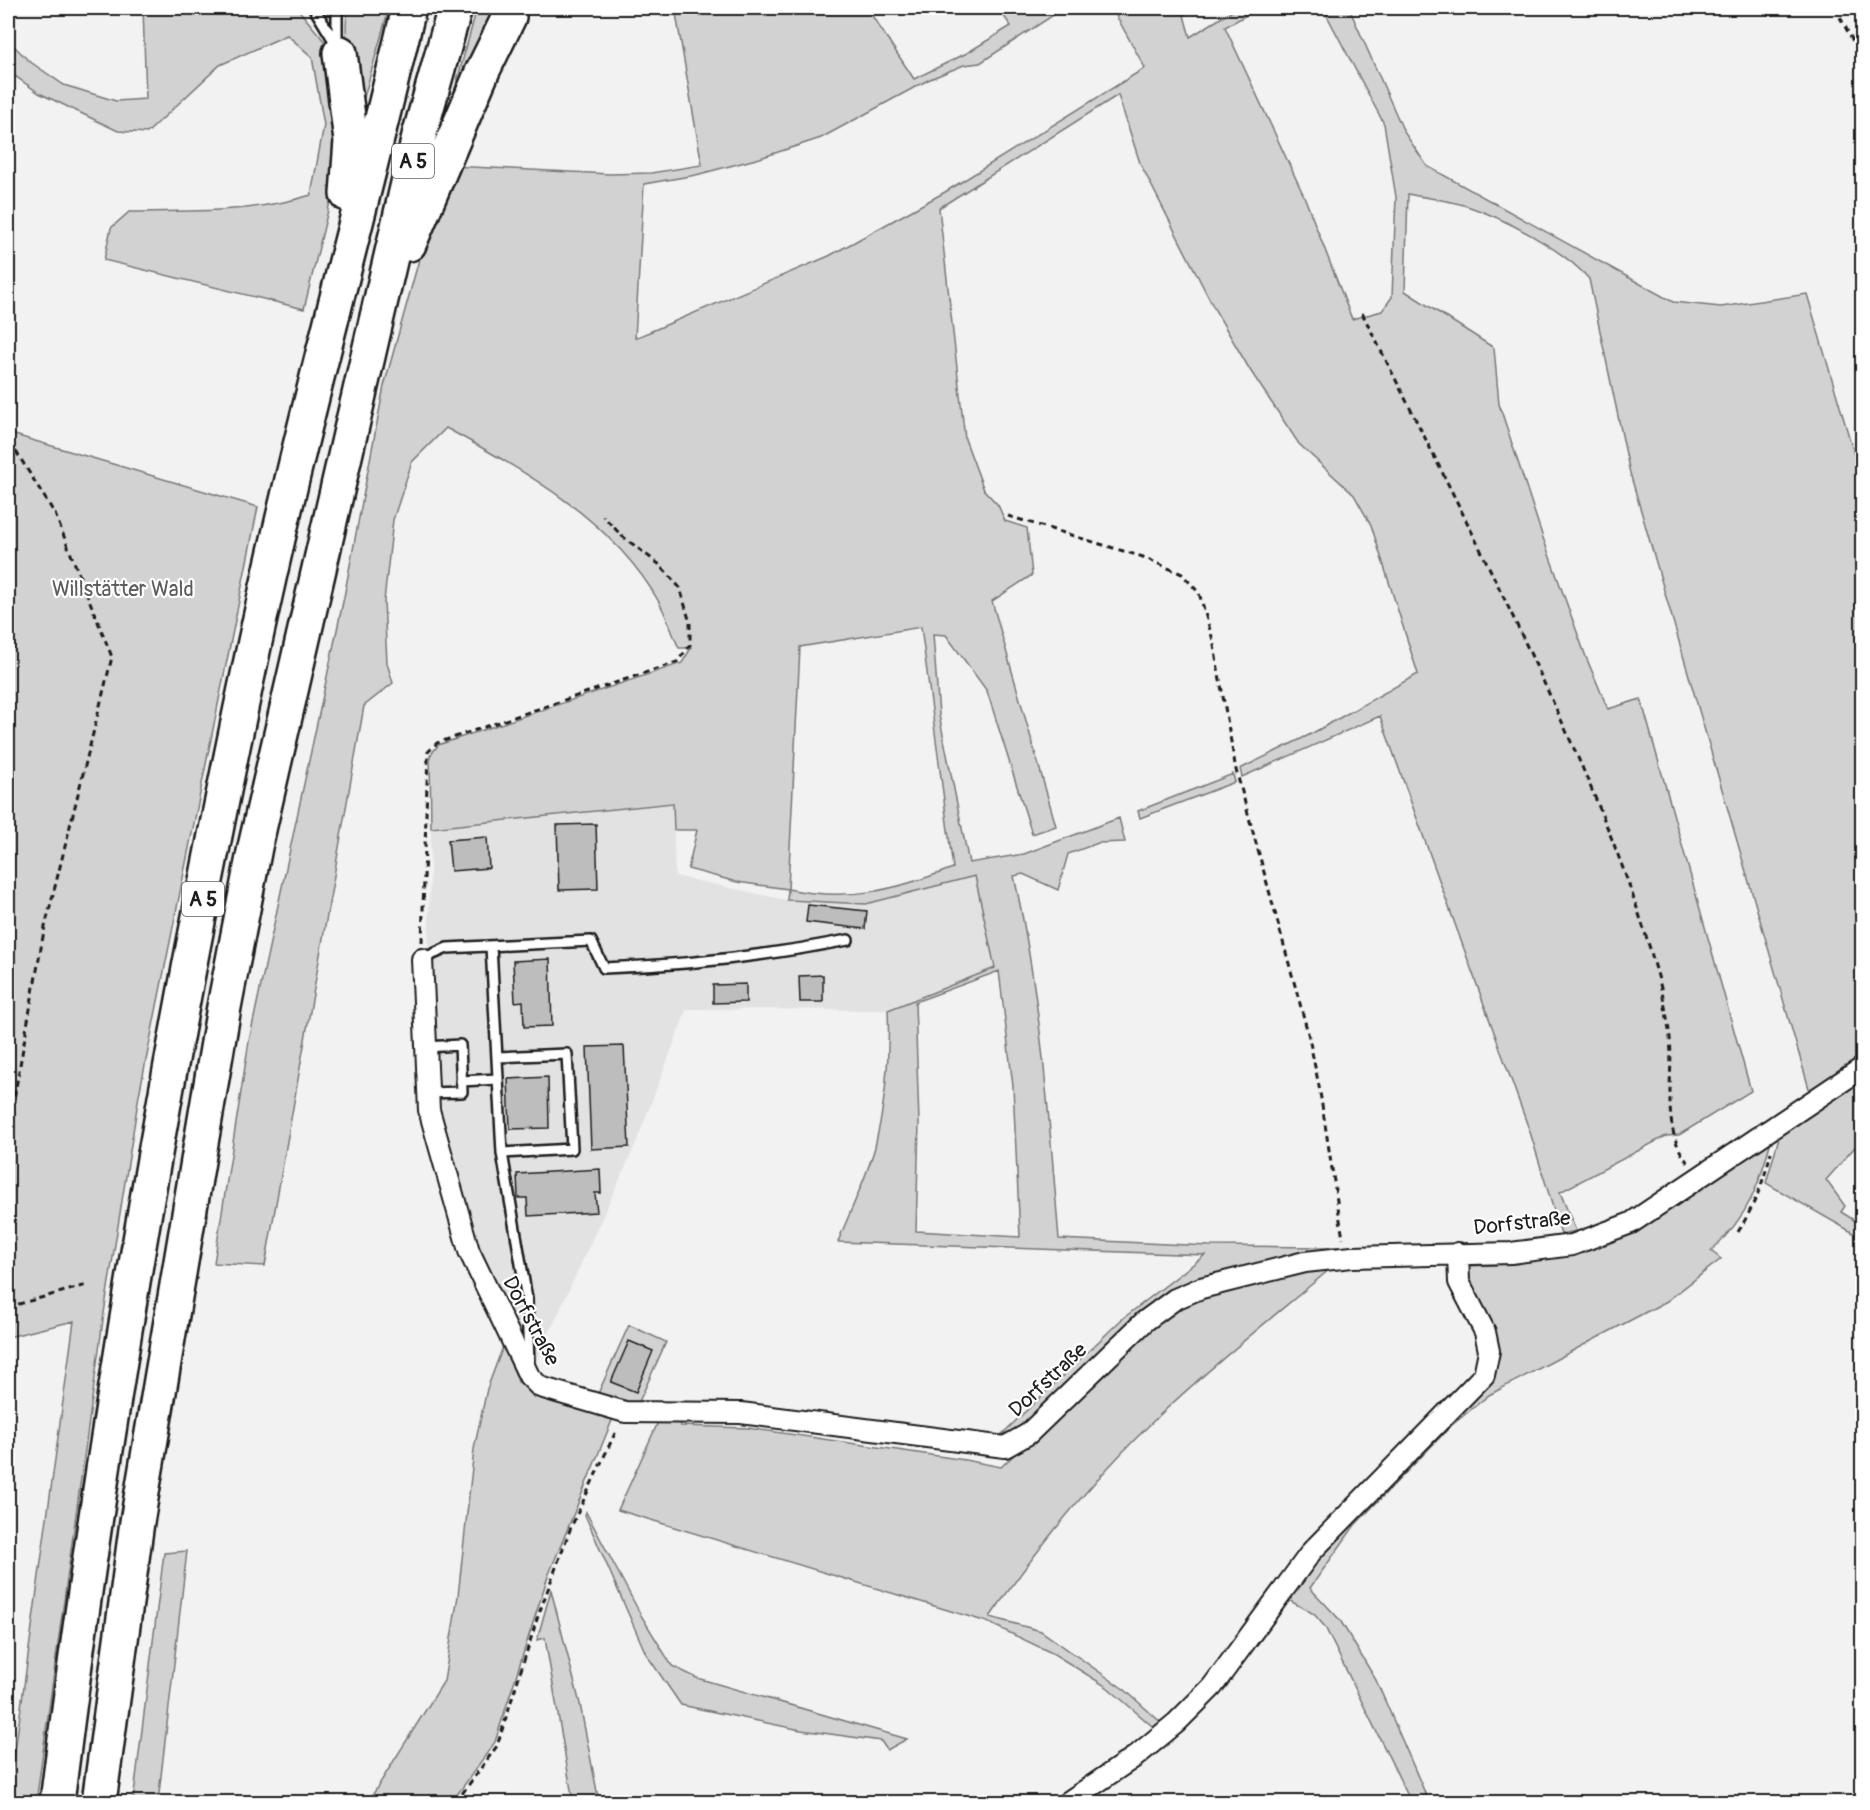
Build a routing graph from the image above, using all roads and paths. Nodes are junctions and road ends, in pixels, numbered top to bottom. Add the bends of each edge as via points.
1 (314, 8) edge
2 (337, 8) edge
3 (408, 8) edge
4 (455, 8) edge
5 (1834, 8) edge
6 (511, 12) edge
7 (1863, 36) edge
8 (339, 49) junction
9 (1860, 54) junction
10 (1863, 60) edge
11 (1362, 313) dead end
12 (376, 317) junction
13 (330, 327) junction
14 (8, 444) edge
15 (603, 516) dead end
16 (1008, 516) dead end
17 (848, 940) dead end
18 (491, 946) junction
19 (422, 959) junction
20 (426, 1047) junction
21 (497, 1057) junction
22 (1863, 1068) edge
23 (498, 1079) junction
24 (461, 1081) junction
25 (428, 1093) junction
26 (1777, 1126) junction
27 (8, 1132) edge
28 (502, 1153) junction
29 (1700, 1179) junction
30 (1737, 1232) dead end
31 (1343, 1241) dead end
32 (1458, 1253) junction
33 (87, 1285) dead end
34 (8, 1307) edge
35 (529, 1376) junction
36 (625, 1412) junction
37 (57, 1803) edge
38 (99, 1803) edge
39 (456, 1803) edge
40 (1068, 1803) edge

1 - 8 lane
2 - 8 lane
3 - 13 highway, A 5
4 - 12 highway, A 5 via 419,136
5 - 9 path
6 - 12 highway
7 - 9 path
8 - 13 highway via 351,141
9 - 10 path
11 - 29 path via 1565,724 1604,820 1661,986 1670,1039 1671,1126 1680,1153
12 - 38 highway, A 5 via 255,847 224,1007 137,1522
13 - 37 highway, A 5 via 254,647 167,1081 89,1567
14 - 27 path via 55,514 112,657 44,931
15 - 19 path via 660,565 680,588 690,623 690,645 677,662 437,743 428,752
16 - 31 path via 1143,557 1182,574 1199,592 1213,640 1236,770 1308,1033
17 - 18 lane via 779,954 604,968 591,941
18 - 19 lane via 447,948
18 - 21 lane
19 - 20 street, Dorfstraße
20 - 24 lane via 460,1045
20 - 25 street, Dorfstraße
21 - 23 lane
21 - 28 lane via 567,1054 572,1149
22 - 26 street, Dorfstraße
23 - 24 lane
23 - 28 lane
24 - 25 lane via 462,1092
25 - 35 street, Dorfstraße via 429,1110 469,1251
26 - 29 street, Dorfstraße
26 - 30 path via 1764,1181
28 - 35 lane via 528,1299
29 - 32 street, Dorfstraße via 1631,1223 1572,1245
32 - 36 street, Dorfstraße via 1305,1262 1200,1288 1175,1299 1145,1321 1028,1434 1005,1447 741,1413
32 - 40 street via 1459,1282 1485,1332 1489,1351 1484,1375 1312,1551 1212,1687 1136,1756
33 - 34 path
35 - 36 street, Dorfstraße via 540,1387
36 - 39 path via 571,1527 497,1746

